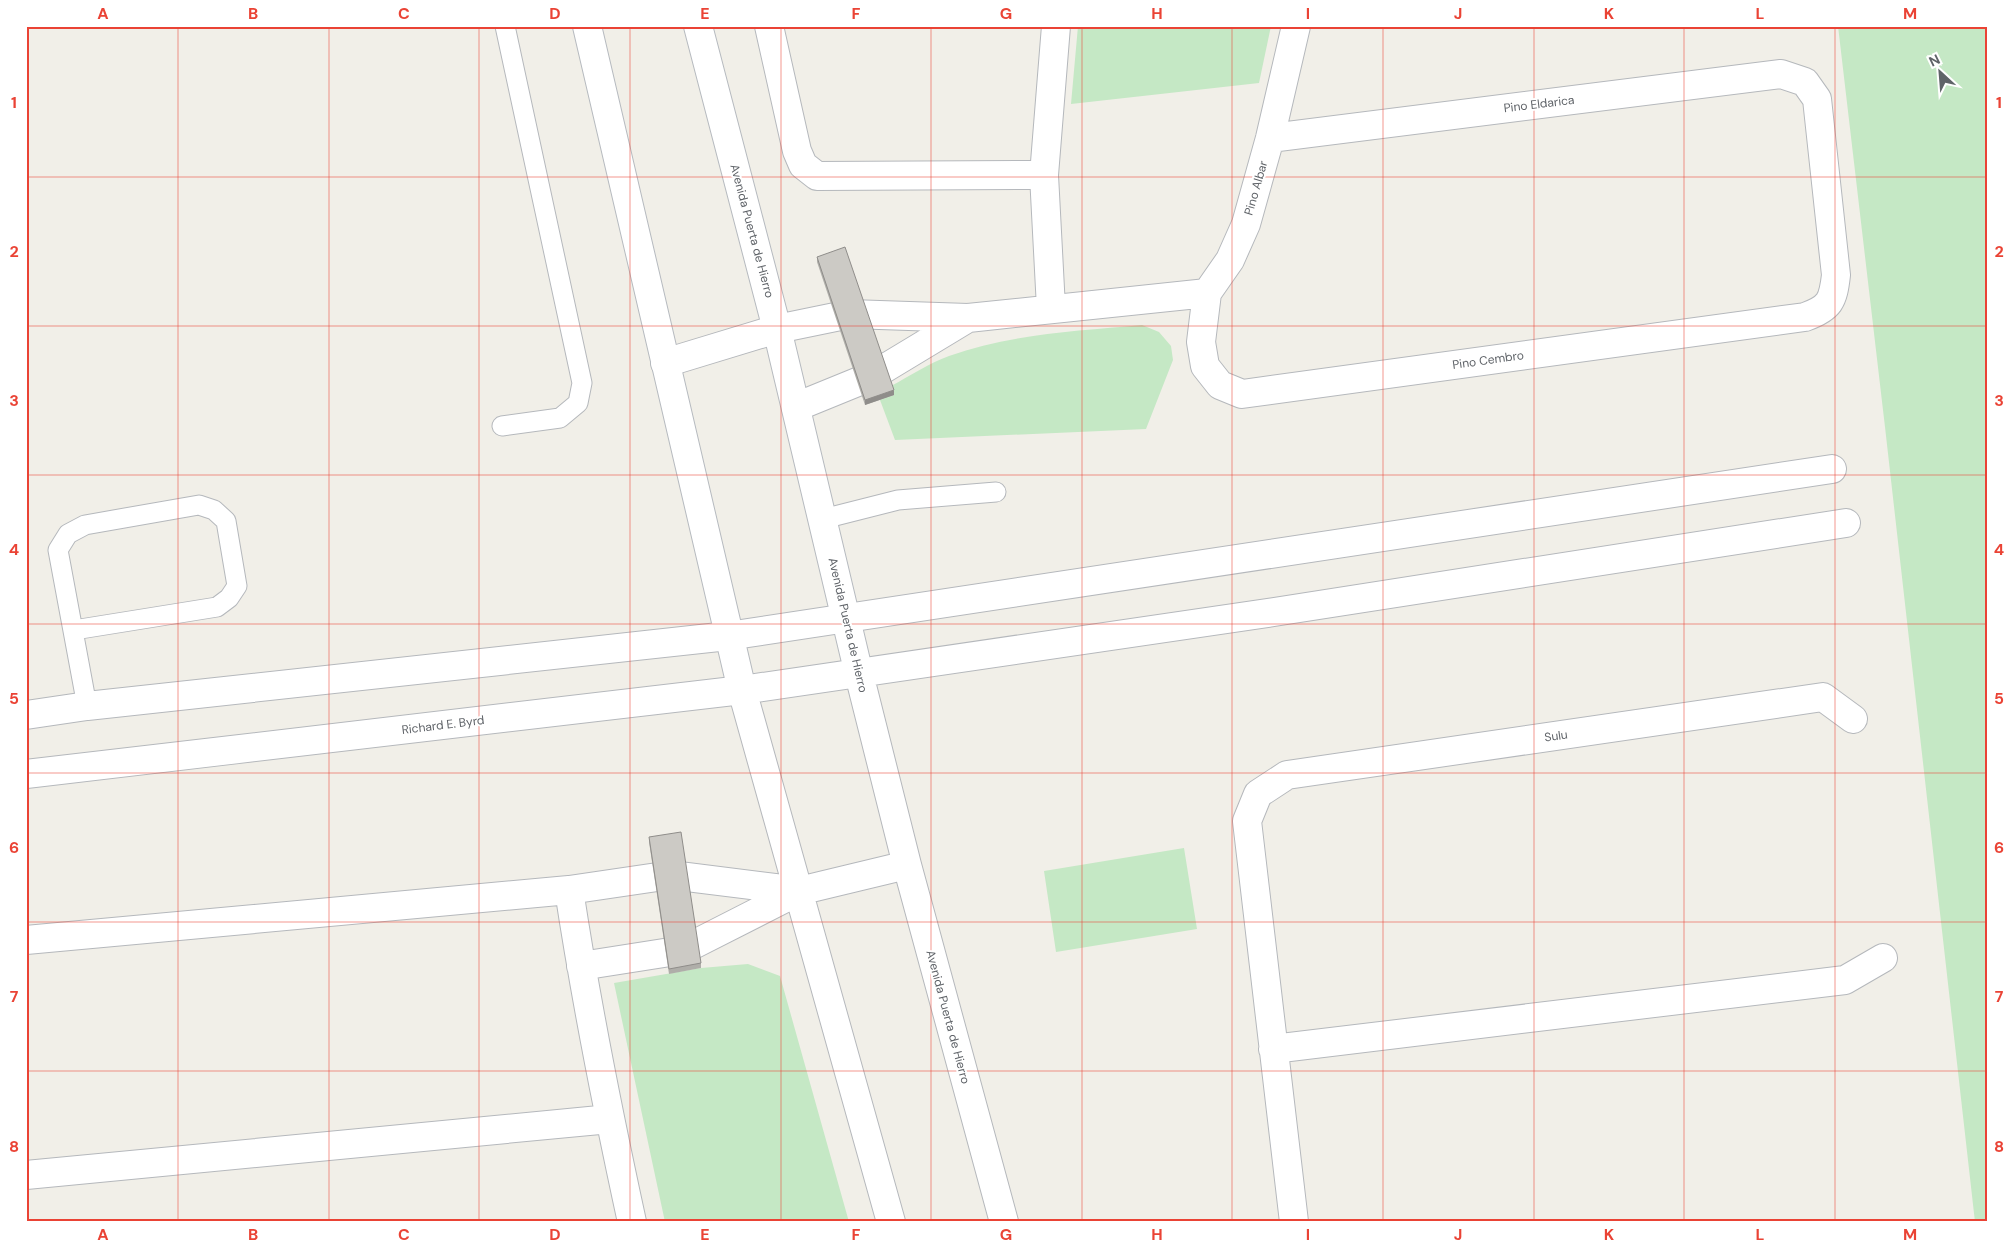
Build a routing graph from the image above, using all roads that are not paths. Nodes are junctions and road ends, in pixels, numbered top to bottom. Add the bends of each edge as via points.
1 (505, 26) edge
2 (587, 26) edge
3 (698, 26) edge
4 (769, 26) edge
5 (1056, 26) edge
6 (1296, 26) edge
7 (1270, 138) junction
8 (1044, 175) junction
9 (1206, 293) junction
10 (1051, 308) junction
11 (1805, 316) joint
12 (968, 318) junction
13 (777, 328) junction
14 (665, 363) junction
15 (796, 407) junction
16 (502, 426) dead end
17 (1832, 469) dead end
18 (996, 492) dead end
19 (823, 519) junction
20 (1846, 523) dead end
21 (846, 620) junction
22 (74, 630) junction
23 (728, 636) junction
24 (859, 674) junction
25 (742, 690) junction
26 (88, 706) junction
27 (26, 715) edge
28 (1853, 719) dead end
29 (26, 774) edge
30 (907, 865) junction
31 (569, 890) junction
32 (799, 891) junction
33 (26, 940) edge
34 (1882, 958) dead end
35 (581, 966) junction
36 (1273, 1048) junction
37 (610, 1119) junction
38 (26, 1175) edge
39 (632, 1222) edge
40 (891, 1222) edge
41 (1004, 1222) edge
42 (1294, 1222) edge

1 - 16 lane via 582,383 578,403 560,418
2 - 14 street
3 - 13 street, Avenida Puerta de Hierro
4 - 8 street via 796,152 803,165 817,176
5 - 8 street
6 - 7 street, Pino Albar
7 - 9 street, Pino Albar via 1246,224 1230,260
7 - 11 street, Pino Eldarica via 1781,74 1806,82 1817,99 1836,275 1834,295 1822,310
8 - 10 street
9 - 10 street
9 - 11 street, Pino Cembro via 1201,342 1205,366 1220,385 1242,394
10 - 12 street
12 - 13 street via 850,314
12 - 15 street via 872,376
13 - 14 street
13 - 15 street, Avenida Puerta de Hierro
14 - 23 street
15 - 19 street, Avenida Puerta de Hierro
17 - 21 street
18 - 19 lane via 898,500
19 - 21 street, Avenida Puerta de Hierro
20 - 24 street, Richard E. Byrd
21 - 23 street
21 - 24 street, Avenida Puerta de Hierro
22 - 22 lane via 217,607 237,586 226,521 214,510 199,504 85,525 68,534 58,550
22 - 26 lane
23 - 25 street
23 - 26 street
24 - 25 street, Richard E. Byrd
24 - 30 street, Avenida Puerta de Hierro
25 - 29 street, Richard E. Byrd
25 - 32 street
26 - 27 street
28 - 36 street, Sulu via 1823,697 1287,775 1258,794 1247,820
30 - 32 street
30 - 41 street, Avenida Puerta de Hierro
31 - 32 street via 672,875
31 - 33 street
31 - 35 street
32 - 35 street via 682,950
32 - 40 street
34 - 36 street via 1845,980
35 - 37 street
36 - 42 street
37 - 38 street
37 - 39 street

